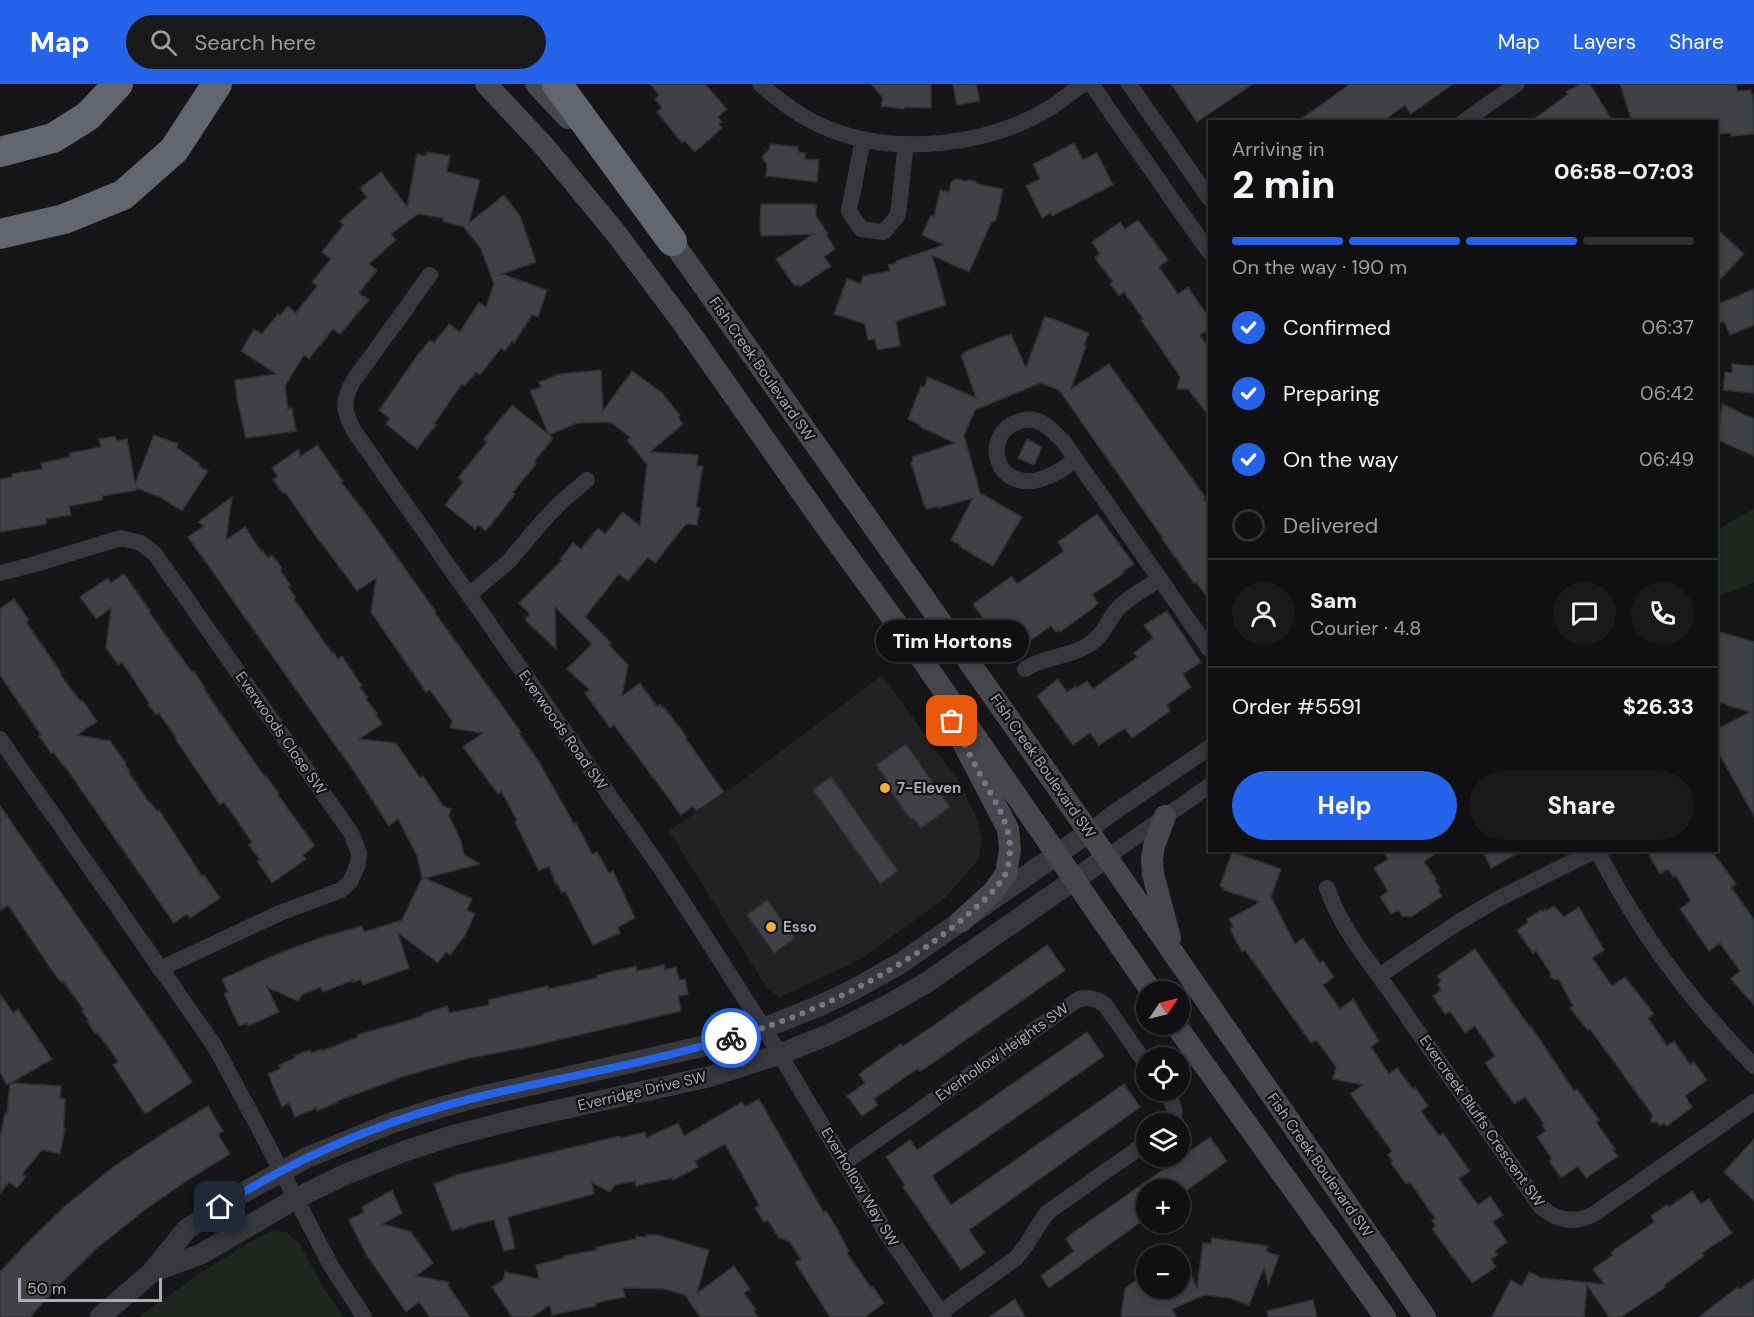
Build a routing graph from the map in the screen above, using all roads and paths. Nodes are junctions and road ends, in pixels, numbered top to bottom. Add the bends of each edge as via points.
1 (118, 84) edge
2 (486, 84) edge
3 (536, 84) edge
4 (557, 84) edge
5 (760, 84) edge
6 (1083, 84) edge
7 (1091, 84) edge
8 (1129, 84) edge
9 (1517, 84) edge
10 (215, 86) edge
11 (1466, 120) edge
12 (863, 139) junction
13 (906, 144) junction
14 (0, 152) edge
15 (1208, 197) edge
16 (0, 234) edge
17 (672, 241) junction
18 (1208, 251) edge
19 (430, 275) dead end
20 (1076, 459) junction
21 (587, 480) dead end
22 (0, 573) edge
23 (1160, 579) junction
24 (469, 595) junction
25 (912, 645) junction
26 (1208, 648) edge
27 (1025, 669) dead end
28 (0, 739) edge
29 (1208, 748) edge
30 (1208, 787) edge
31 (1165, 816) junction
32 (1089, 832) junction
33 (1592, 852) edge
34 (1597, 852) edge
35 (1056, 855) junction
36 (1107, 856) junction
37 (1074, 880) junction
38 (1327, 888) dead end
39 (960, 922) junction
40 (1173, 952) junction
41 (160, 969) junction
42 (1379, 976) junction
43 (1144, 981) edge
44 (764, 1028) junction
45 (1183, 1035) edge
46 (1136, 1050) edge
47 (780, 1054) junction
48 (1754, 1066) edge
49 (516, 1089) junction
50 (1754, 1102) edge
51 (522, 1118) junction
52 (1136, 1150) edge
53 (844, 1163) junction
54 (281, 1172) junction
55 (295, 1199) junction
56 (152, 1272) junction
57 (942, 1315) edge
58 (100, 1317) edge
59 (364, 1317) edge
60 (1385, 1317) edge
61 (1425, 1317) edge

1 - 14 highway via 88,116 53,138
2 - 25 main road via 615,231
3 - 17 main road, Fish Creek Boulevard SW
4 - 17 highway
5 - 12 street via 811,120
6 - 13 street via 1048,109 980,137
7 - 18 street
8 - 15 street
9 - 11 street
10 - 16 highway via 174,150 123,195 64,219
12 - 13 street
12 - 13 street via 849,211 861,229 884,231 898,215
17 - 32 main road, Fish Creek Boulevard SW
19 - 24 street, Everwoods Road SW via 354,380 345,407 354,431
20 - 20 street via 1051,429 1031,419 1006,428 996,454 1005,474 1028,481 1057,473
20 - 23 street
21 - 24 street via 548,515 508,562
22 - 41 street, Everwoods Close SW via 121,538 146,546 356,844 358,864 350,882 341,890 280,913
23 - 26 street
23 - 27 street via 1121,606 1089,645 1035,662
24 - 44 street, Everwoods Road SW via 668,879
25 - 35 main road
25 - 39 main road via 1008,829 1006,874 993,892
28 - 41 street
29 - 32 street
30 - 31 street
31 - 36 street
31 - 40 main road via 1152,860
32 - 35 street, Everridge Drive SW
32 - 36 main road, Fish Creek Boulevard SW
33 - 42 street via 1496,900
34 - 48 street via 1653,945 1714,1024
35 - 37 main road
35 - 39 street, Everridge Drive SW
36 - 37 street, Everridge Drive SW
36 - 40 main road, Fish Creek Boulevard SW
37 - 43 main road
37 - 47 street, Everridge Drive SW via 926,983 830,1034
38 - 42 street, Evercreek Bluffs Crescent SW via 1347,931
39 - 44 street, Everridge Drive SW via 901,963 851,991
40 - 61 main road, Fish Creek Boulevard SW
41 - 54 street via 214,1046
42 - 50 street, Evercreek Bluffs Crescent SW via 1550,1215 1572,1221 1585,1219
44 - 47 street, Everwoods Road SW
44 - 49 street, Everridge Drive SW via 713,1044
45 - 60 main road
46 - 53 street, Everhollow Heights SW via 1105,1005 1098,1000 1077,1000
47 - 51 street, Everridge Drive SW via 708,1077
47 - 53 street, Everhollow Way SW
49 - 51 street
49 - 54 street, Everridge Drive SW via 391,1123
51 - 55 street, Everridge Drive SW via 397,1154
52 - 57 street via 1048,1212 1016,1258
53 - 57 street, Everhollow Way SW
54 - 55 street
54 - 56 street, Everridge Drive SW via 187,1229
55 - 56 street, Everridge Drive SW via 201,1254
55 - 59 street
56 - 58 street, Everridge Drive SW

